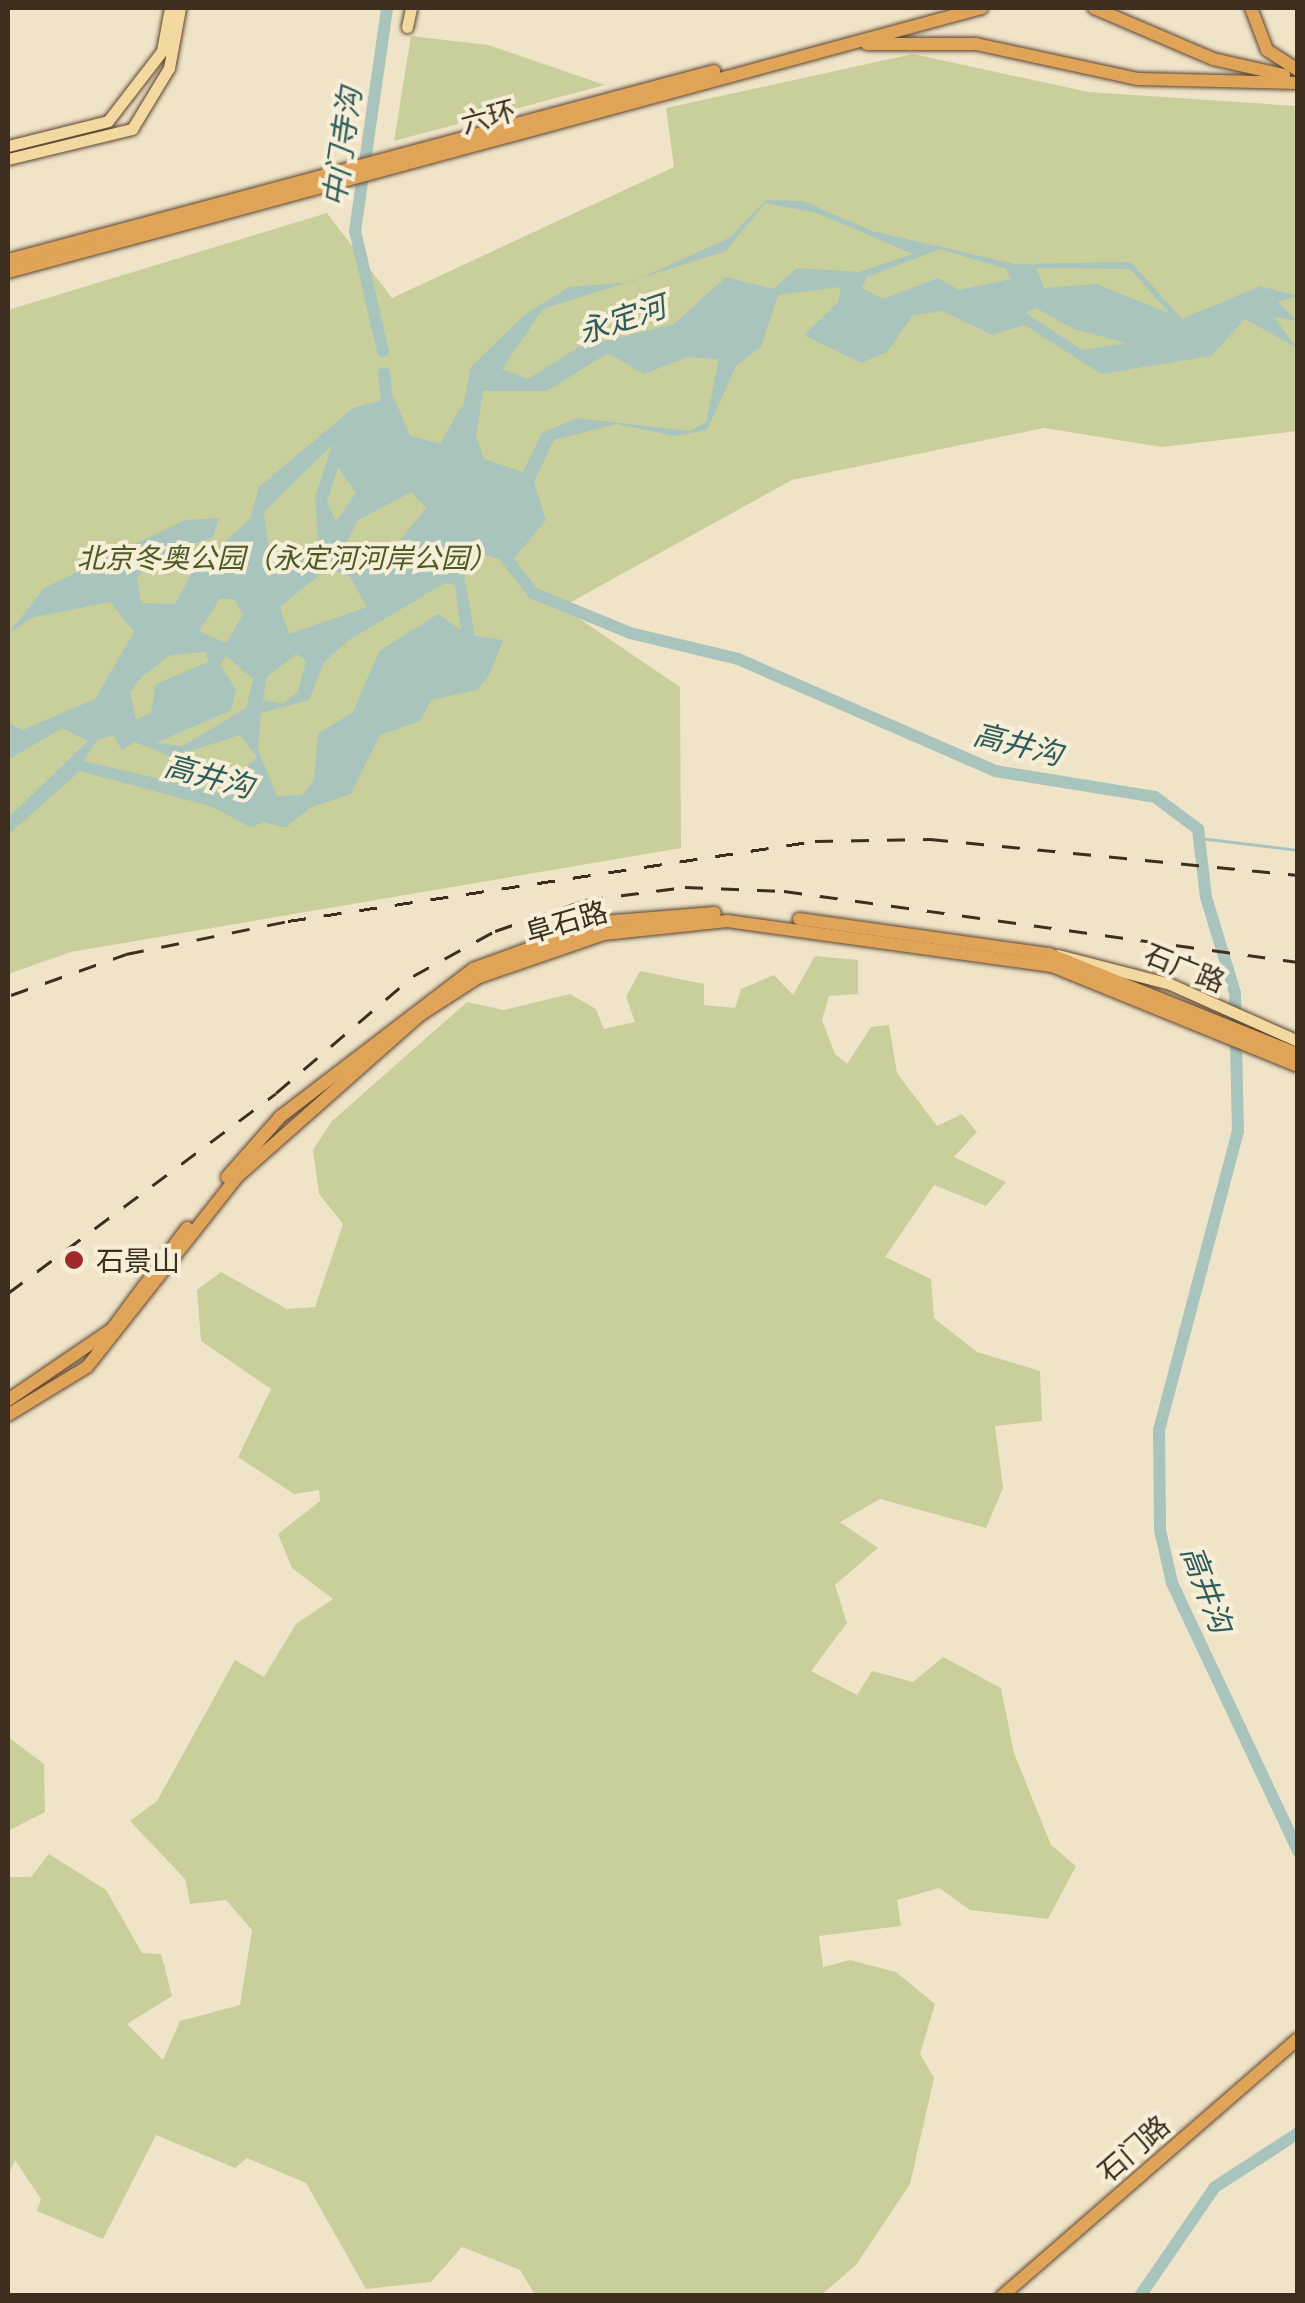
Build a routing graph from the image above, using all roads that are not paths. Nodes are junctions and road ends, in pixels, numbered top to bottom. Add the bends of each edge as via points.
1 (170, 8) edge
2 (180, 8) edge
3 (411, 8) edge
4 (953, 8) edge
5 (982, 8) edge
6 (1094, 8) edge
7 (1111, 8) edge
8 (1251, 8) edge
9 (407, 27) dead end
10 (839, 45) junction
11 (1298, 70) edge
12 (1298, 81) edge
13 (8, 146) edge
14 (8, 158) edge
15 (393, 162) junction
16 (318, 180) junction
17 (8, 260) edge
18 (8, 272) edge
19 (1049, 954) junction
20 (1298, 1041) edge
21 (1298, 1054) edge
22 (1298, 1066) edge
23 (8, 1400) edge
24 (8, 1415) edge
25 (1298, 2039) edge
26 (1298, 2050) edge
27 (1002, 2296) edge
28 (1015, 2296) edge

1 - 13 main road via 162,51 108,121
2 - 14 main road via 169,68 132,128
3 - 9 main road
4 - 15 highway, 六环
5 - 10 highway, 六环
6 - 12 highway via 1213,59
7 - 11 highway via 1215,52
8 - 11 highway via 1267,50
10 - 12 highway via 976,44 1088,74
10 - 15 highway, 六环
15 - 16 highway, 六环
16 - 17 highway, 六环
16 - 18 highway, 六环
19 - 20 main road, 石广路 via 1170,984
19 - 21 highway, 阜石路
19 - 23 highway, 阜石路 via 845,922 692,912 532,941 414,1007 281,1116 112,1329
22 - 24 highway, 阜石路 via 1052,966 727,921 604,934 479,978 420,1014 238,1176 87,1368
25 - 27 highway, 石门路
26 - 28 highway, 石门路

